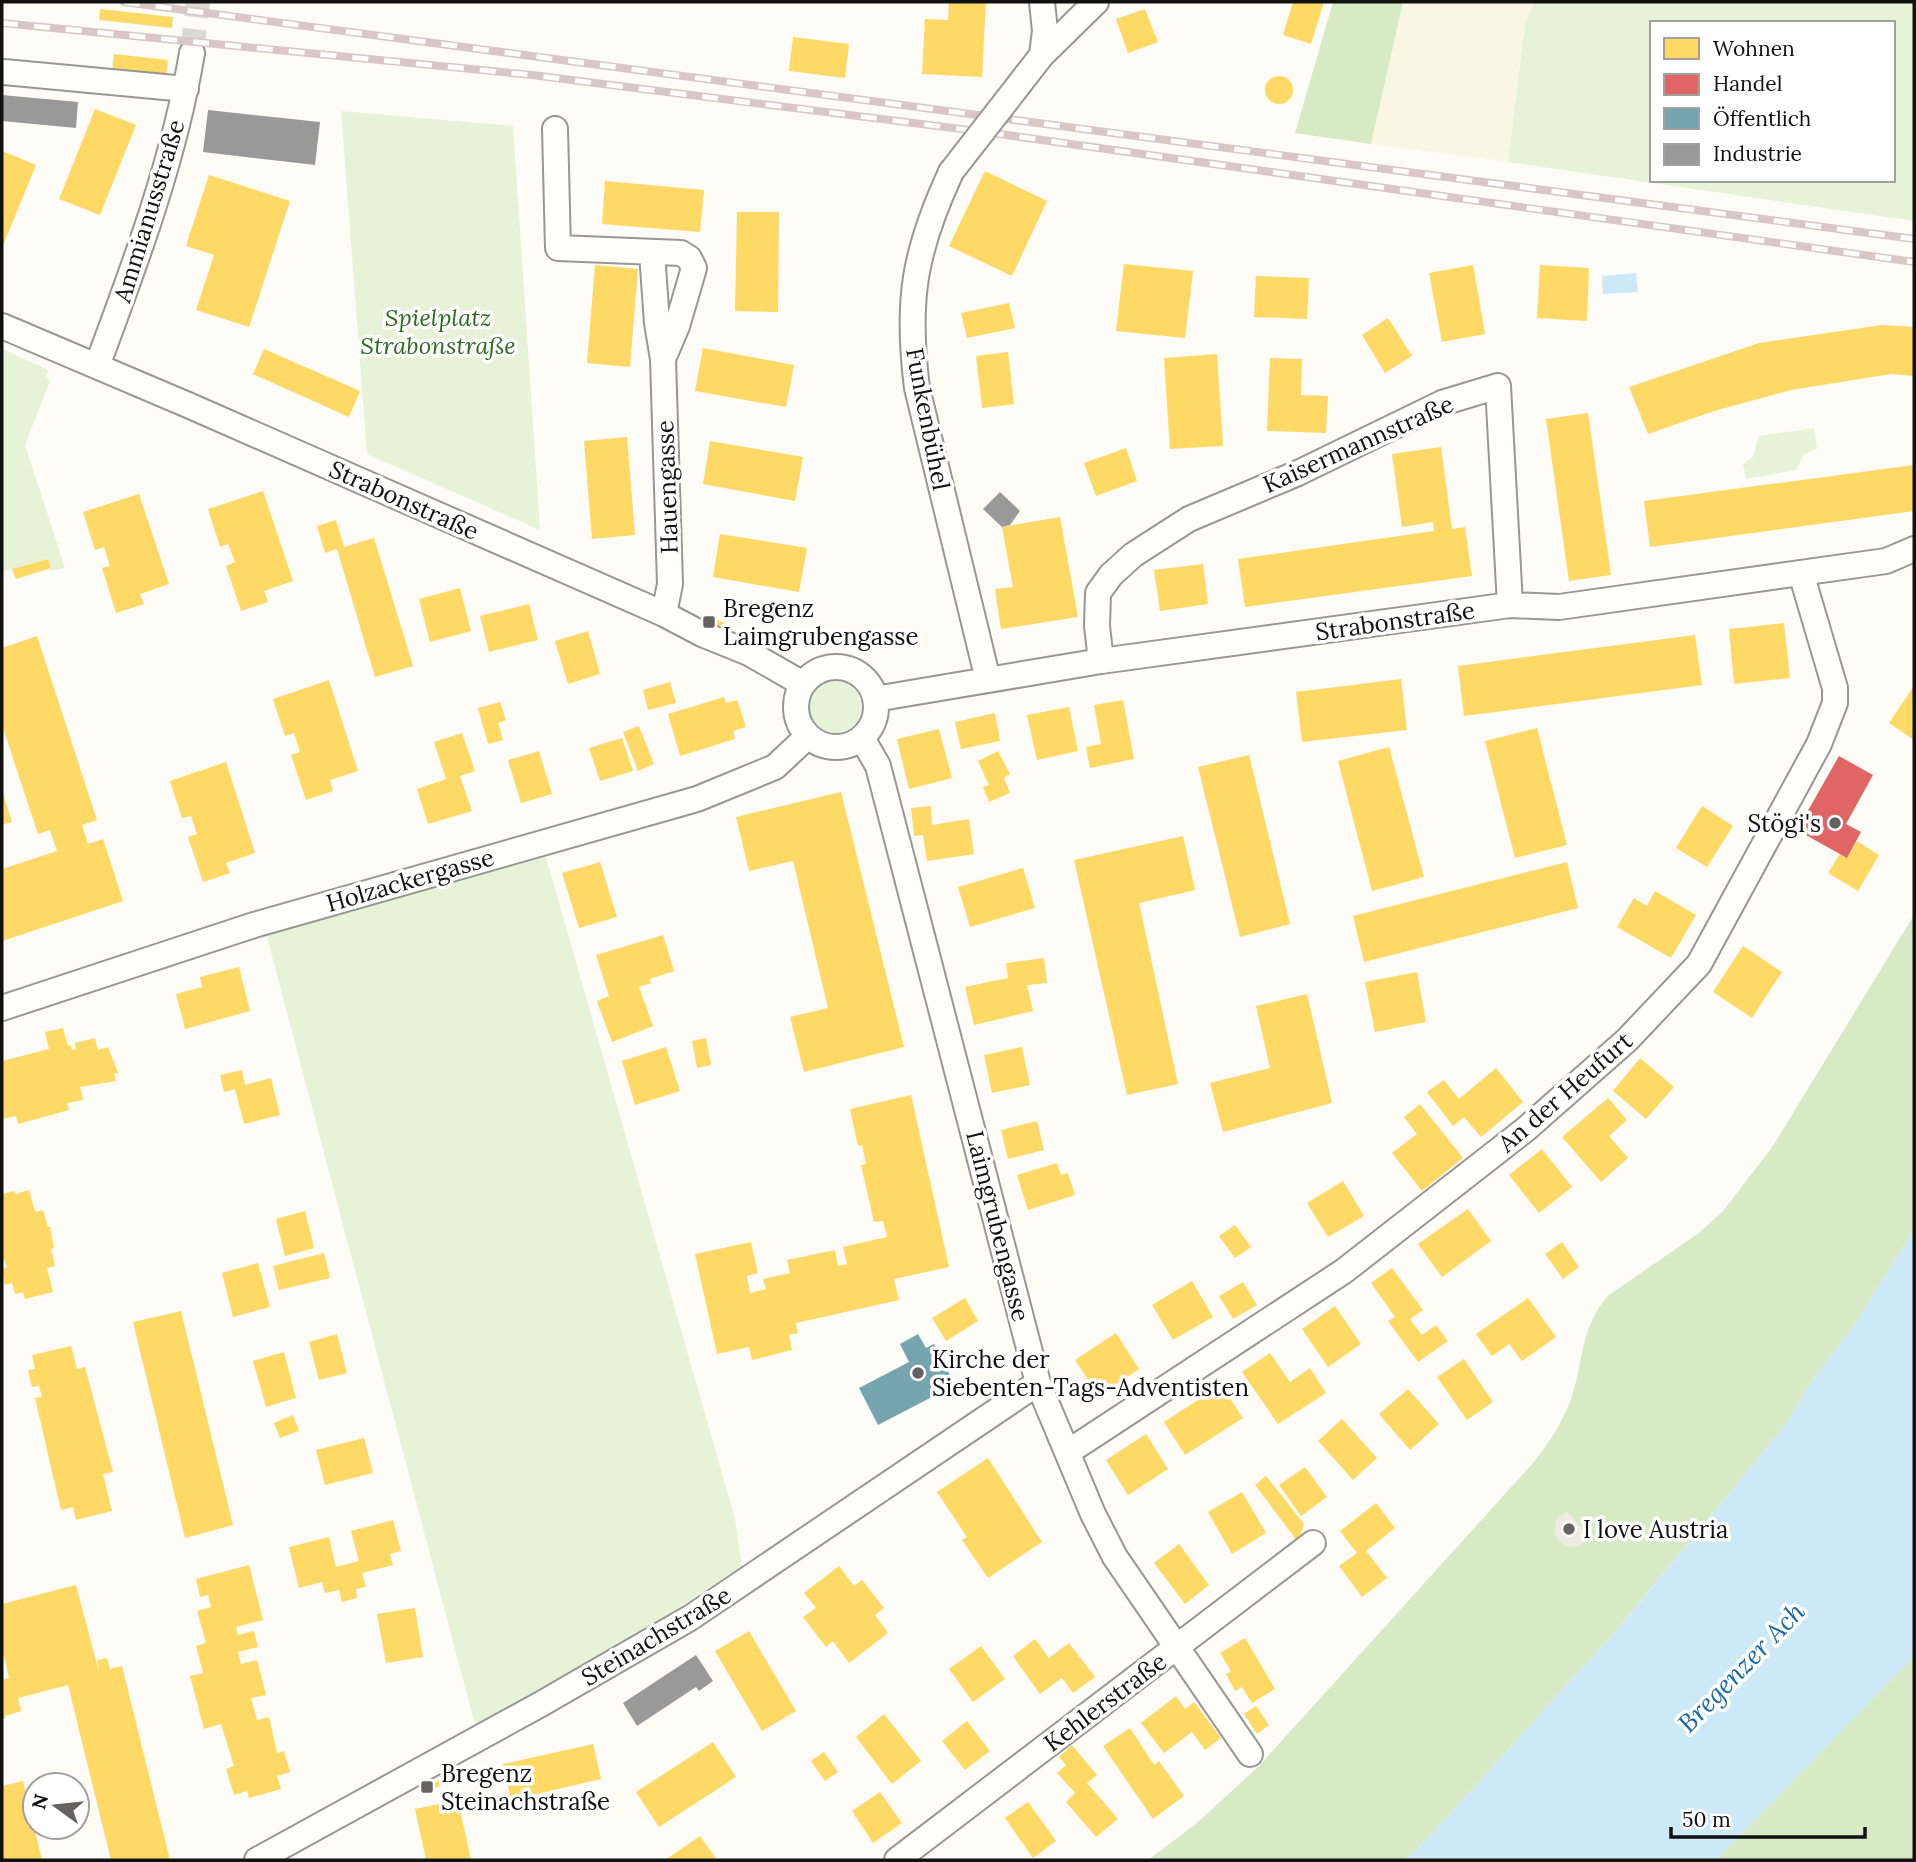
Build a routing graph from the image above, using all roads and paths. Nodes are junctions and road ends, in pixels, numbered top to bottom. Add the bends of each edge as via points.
1 (1042, 2) edge
2 (1096, 2) edge
3 (192, 54) tunnel mouth
4 (1042, 55) junction
5 (4, 72) dead end
6 (186, 89) junction
7 (555, 130) dead end
8 (652, 253) junction
9 (2, 326) edge
10 (663, 359) junction
11 (97, 366) junction
12 (1914, 549) edge
13 (1801, 573) junction
14 (1510, 604) junction
15 (664, 614) junction
16 (1101, 661) junction
17 (988, 680) junction
18 (803, 684) junction
19 (875, 699) junction
20 (808, 736) junction
21 (862, 738) junction
22 (2, 1008) edge
23 (1038, 1382) junction
24 (1068, 1452) junction
25 (1313, 1543) dead end
26 (1177, 1647) junction
27 (1250, 1754) dead end
28 (257, 1860) edge
29 (897, 1860) edge

1 - 4 street
2 - 4 street, Funkenbühel
3 - 6 street, Ammianusstraße
4 - 17 street, Funkenbühel, bridge via 951,172 921,250 911,308 917,388
5 - 6 street
6 - 11 street, Ammianusstraße via 146,235
7 - 8 street, Hauengasse via 558,248
8 - 10 street, Hauengasse
8 - 10 street, Hauengasse via 681,253 694,268
9 - 11 street, Strabonstraße
10 - 15 street, Hauengasse via 670,584
11 - 15 street, Strabonstraße
12 - 13 street, Strabonstraße via 1886,561
13 - 14 street, Strabonstraße via 1559,607
13 - 24 street, An der Heufurt via 1835,688 1835,703 1819,744 1699,964 1627,1040 1526,1129 1344,1271
14 - 16 street, Strabonstraße
14 - 16 street, Kaisermannstraße via 1498,386 1442,404 1189,519 1133,555 1098,593
15 - 18 street, Strabonstraße via 750,653
16 - 17 street, Strabonstraße
17 - 19 street, Strabonstraße
18 - 19 street via 822,669 846,668 865,680
18 - 20 street via 795,705 800,727
19 - 21 street via 873,720
20 - 21 street via 817,743 840,747
20 - 22 street, Holzackergasse via 775,767 697,799 254,925
21 - 23 street, Laimgrubengasse via 878,766
23 - 24 street, Laimgrubengasse
23 - 28 street, Steinachstraße via 690,1618
24 - 26 street, Laimgrubengasse via 1115,1557
25 - 26 street, Kehlerstraße
26 - 27 street, Laimgrubengasse
26 - 29 street, Kehlerstraße

